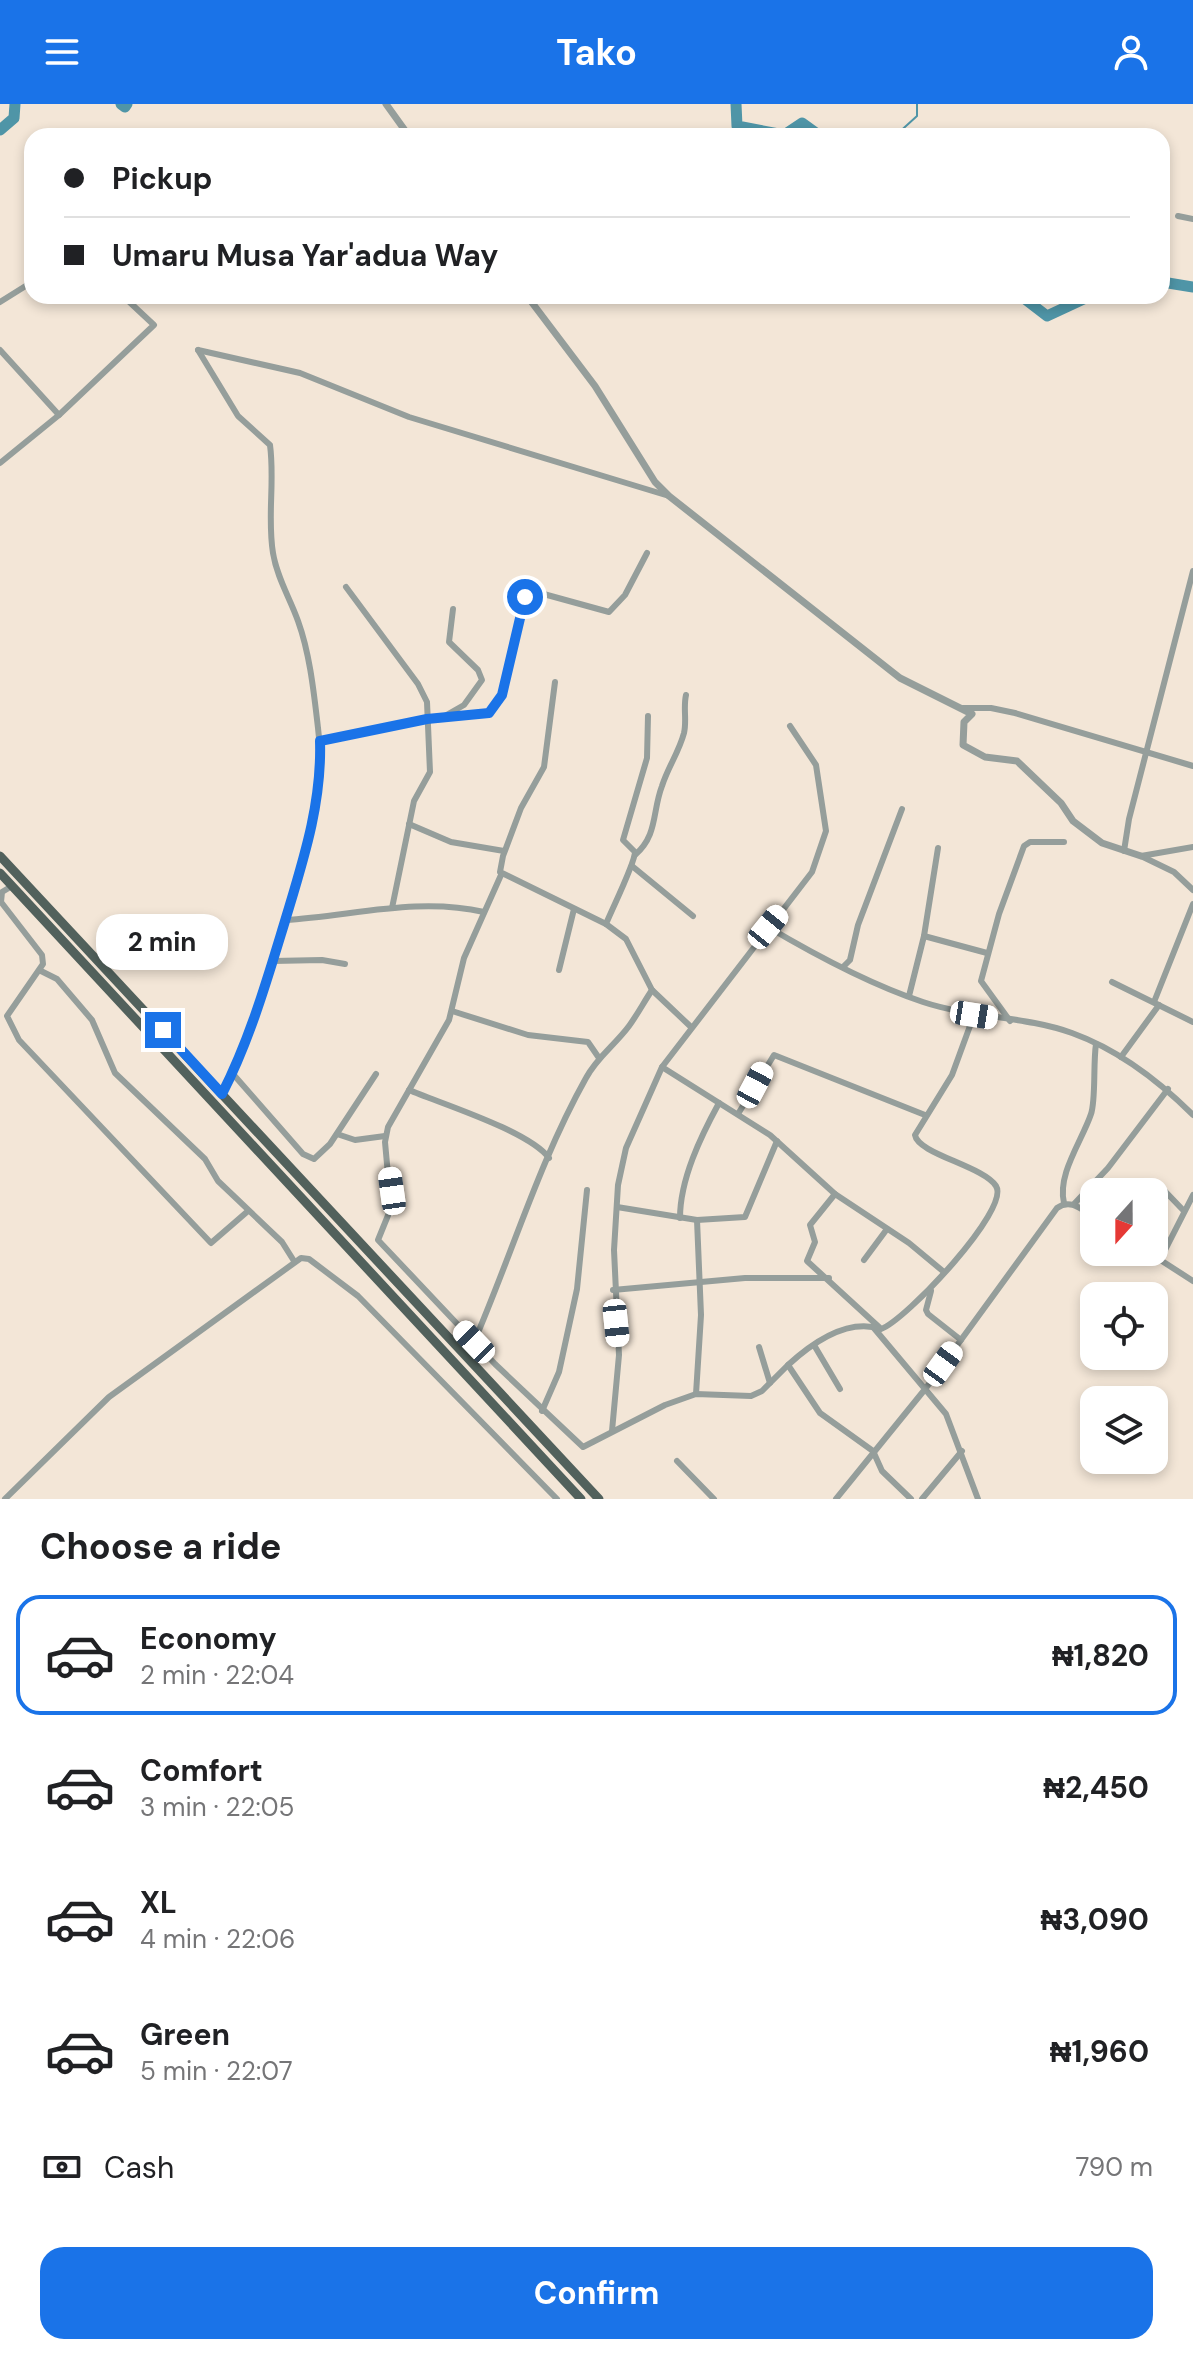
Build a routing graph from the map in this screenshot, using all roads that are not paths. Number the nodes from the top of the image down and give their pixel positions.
1 (386, 104) edge
2 (403, 128) edge
3 (1178, 216) dead end
4 (1193, 219) edge
5 (24, 287) edge
6 (0, 302) edge
7 (132, 304) edge
8 (533, 304) edge
9 (0, 350) edge
10 (59, 415) junction
11 (0, 451) edge
12 (3, 461) edge
13 (669, 496) junction
14 (647, 553) dead end
15 (1193, 571) edge
16 (346, 587) dead end
17 (453, 609) dead end
18 (555, 682) dead end
19 (686, 695) dead end
20 (963, 708) junction
21 (648, 716) dead end
22 (427, 719) junction
23 (440, 719) junction
24 (790, 726) dead end
25 (320, 741) junction
26 (1147, 754) junction
27 (1193, 766) edge
28 (902, 809) dead end
29 (409, 824) junction
30 (1064, 842) dead end
31 (1193, 847) edge
32 (938, 848) dead end
33 (504, 851) junction
34 (1124, 851) junction
35 (635, 855) junction
36 (0, 856) edge
37 (1141, 856) junction
38 (632, 866) junction
39 (0, 873) edge
40 (501, 875) junction
41 (12, 886) junction
42 (1193, 890) edge
43 (1193, 904) edge
44 (392, 908) junction
45 (574, 909) junction
46 (484, 912) junction
47 (693, 916) dead end
48 (285, 920) junction
49 (606, 924) junction
50 (768, 927) junction
51 (924, 936) junction
52 (987, 953) junction
53 (273, 961) junction
54 (345, 964) dead end
55 (843, 967) junction
56 (559, 970) dead end
57 (41, 971) junction
58 (1112, 982) dead end
59 (652, 990) junction
60 (909, 996) junction
61 (1157, 1003) junction
62 (452, 1011) junction
63 (974, 1015) junction
64 (1010, 1021) junction
65 (1193, 1022) edge
66 (690, 1026) junction
67 (1096, 1044) junction
68 (1121, 1057) junction
69 (599, 1058) junction
70 (662, 1067) junction
71 (233, 1074) junction
72 (376, 1074) dead end
73 (1168, 1089) junction
74 (409, 1090) junction
75 (222, 1094) junction
76 (719, 1103) junction
77 (738, 1114) junction
78 (925, 1115) junction
79 (1193, 1115) edge
80 (337, 1134) junction
81 (385, 1136) junction
82 (777, 1141) junction
83 (549, 1158) junction
84 (587, 1190) dead end
85 (835, 1194) junction
86 (1168, 1194) edge
87 (1193, 1195) edge
88 (1064, 1203) junction
89 (1074, 1204) junction
90 (617, 1207) junction
91 (1080, 1208) edge
92 (1183, 1210) junction
93 (248, 1211) junction
94 (680, 1218) junction
95 (697, 1220) junction
96 (887, 1229) junction
97 (1168, 1243) edge
98 (864, 1260) dead end
99 (294, 1261) junction
100 (1168, 1265) edge
101 (944, 1272) junction
102 (829, 1278) junction
103 (1193, 1281) edge
104 (701, 1283) junction
105 (932, 1288) junction
106 (613, 1290) junction
107 (872, 1326) junction
108 (881, 1329) junction
109 (961, 1340) junction
110 (474, 1342) junction
111 (814, 1345) junction
112 (759, 1347) dead end
113 (788, 1365) junction
114 (770, 1383) junction
115 (926, 1388) junction
116 (840, 1389) dead end
117 (696, 1394) junction
118 (542, 1411) junction
119 (612, 1431) junction
120 (873, 1451) junction
121 (962, 1451) junction
122 (677, 1461) dead end
123 (5, 1499) edge
124 (557, 1499) edge
125 (581, 1499) edge
126 (599, 1499) edge
127 (714, 1499) edge
128 (836, 1499) edge
129 (911, 1499) edge
130 (922, 1499) edge
131 (978, 1499) edge

1 - 2 street
3 - 4 street
5 - 6 street
7 - 10 street
8 - 13 street
9 - 10 street
10 - 12 street
11 - 12 street
13 - 20 street
13 - 25 street
14 - 23 street
15 - 26 street
16 - 22 street
17 - 23 street
18 - 33 street
19 - 35 street
20 - 26 street
20 - 34 street
21 - 35 street
22 - 23 street
22 - 25 street
22 - 29 street
24 - 50 street
25 - 48 street
26 - 27 street
26 - 34 street
28 - 55 street
29 - 33 street
29 - 44 street
30 - 52 street
31 - 37 street
32 - 51 street
33 - 40 street
34 - 37 street
35 - 38 street
36 - 75 main road
37 - 42 street
38 - 47 street
38 - 49 street
39 - 41 main road
40 - 45 street
40 - 46 street
41 - 57 street
41 - 125 main road
43 - 61 street
44 - 46 street
44 - 48 street
45 - 49 street
45 - 56 street
46 - 62 street
48 - 53 street
49 - 59 street
50 - 55 street
50 - 66 street
51 - 52 street
51 - 60 street
52 - 64 street
53 - 54 street
53 - 71 street
55 - 60 street
57 - 93 street
57 - 93 street
58 - 61 street
59 - 66 street
59 - 69 street
60 - 63 street
61 - 65 street
61 - 68 street
62 - 69 street
62 - 74 street
63 - 64 street
63 - 78 street
64 - 67 street
66 - 70 street
67 - 68 street
67 - 88 street
68 - 73 street
69 - 83 street
70 - 76 street
70 - 90 street
71 - 75 street
71 - 80 street
72 - 80 street
73 - 79 street
73 - 89 street
74 - 81 street
74 - 83 street
75 - 126 main road
76 - 77 street
76 - 94 street
77 - 78 street
77 - 82 street
78 - 101 street
80 - 81 street
81 - 110 street
82 - 85 street
82 - 95 street
83 - 110 street
84 - 118 street
85 - 96 street
85 - 102 street
86 - 92 street
87 - 92 street
88 - 89 street
88 - 109 street
89 - 91 street
90 - 94 street
90 - 106 street
92 - 97 street
93 - 99 street
94 - 95 street
95 - 104 street
96 - 98 street
96 - 101 street
99 - 123 street
99 - 124 street
100 - 103 street
101 - 105 street
102 - 104 street
102 - 108 street
104 - 106 street
104 - 117 street
105 - 108 street
105 - 109 street
106 - 119 street
107 - 108 street
107 - 111 street
107 - 115 street
109 - 115 street
110 - 118 street
111 - 113 street
111 - 116 street
112 - 114 street
113 - 114 street
113 - 120 street
114 - 117 street
115 - 120 street
115 - 121 street
117 - 119 street
118 - 119 street
120 - 128 street
120 - 129 street
121 - 130 street
121 - 131 street
122 - 127 street

